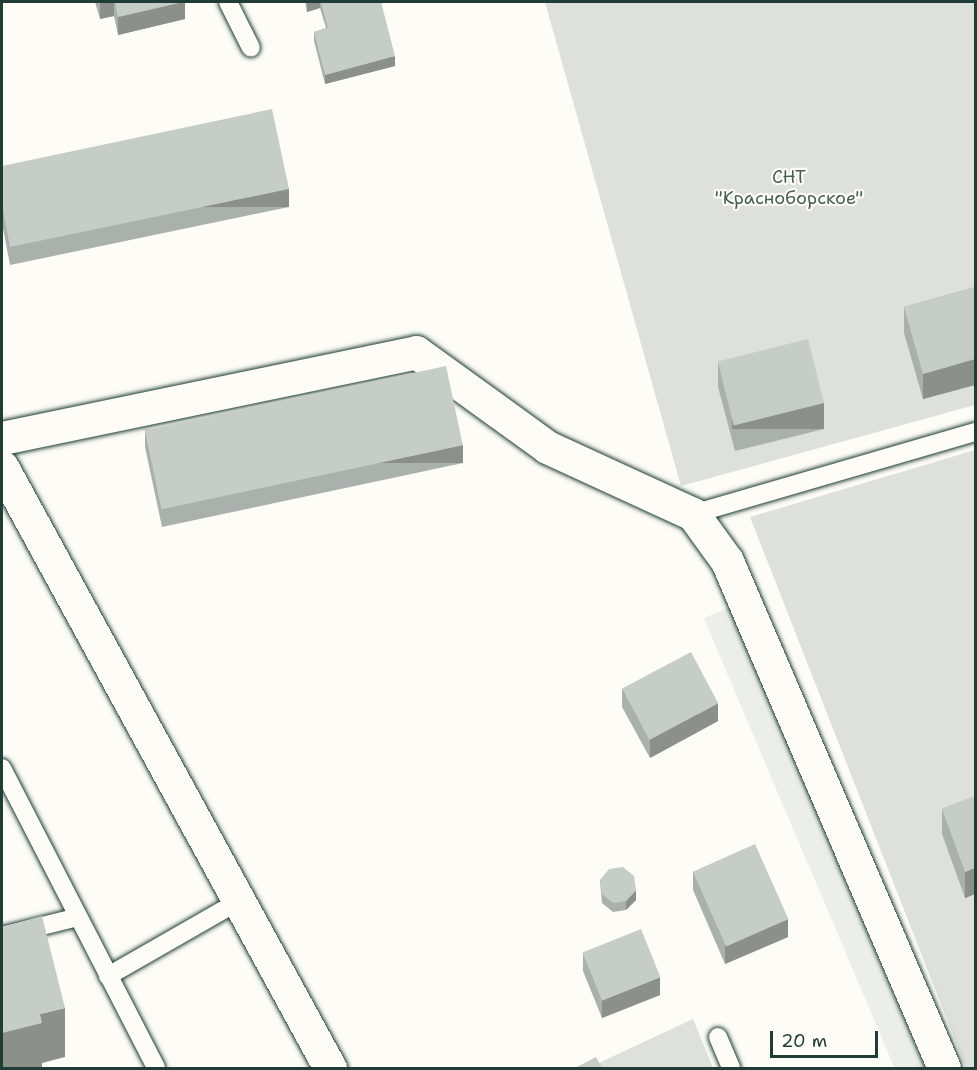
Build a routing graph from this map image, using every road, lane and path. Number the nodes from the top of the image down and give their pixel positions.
1 (228, 2) edge
2 (251, 48) dead end
3 (975, 432) edge
4 (2, 438) edge
5 (2, 467) edge
6 (693, 514) junction
7 (2, 768) edge
8 (239, 901) junction
9 (78, 917) junction
10 (2, 936) edge
11 (108, 976) junction
12 (718, 1037) dead end
13 (156, 1068) edge
14 (330, 1068) edge
15 (731, 1068) edge
16 (944, 1068) edge

1 - 2 lane
3 - 6 lane
4 - 6 street
5 - 8 street
6 - 16 street
7 - 9 lane
8 - 11 lane
8 - 14 street
9 - 10 lane
9 - 11 lane
11 - 13 lane
12 - 15 lane

